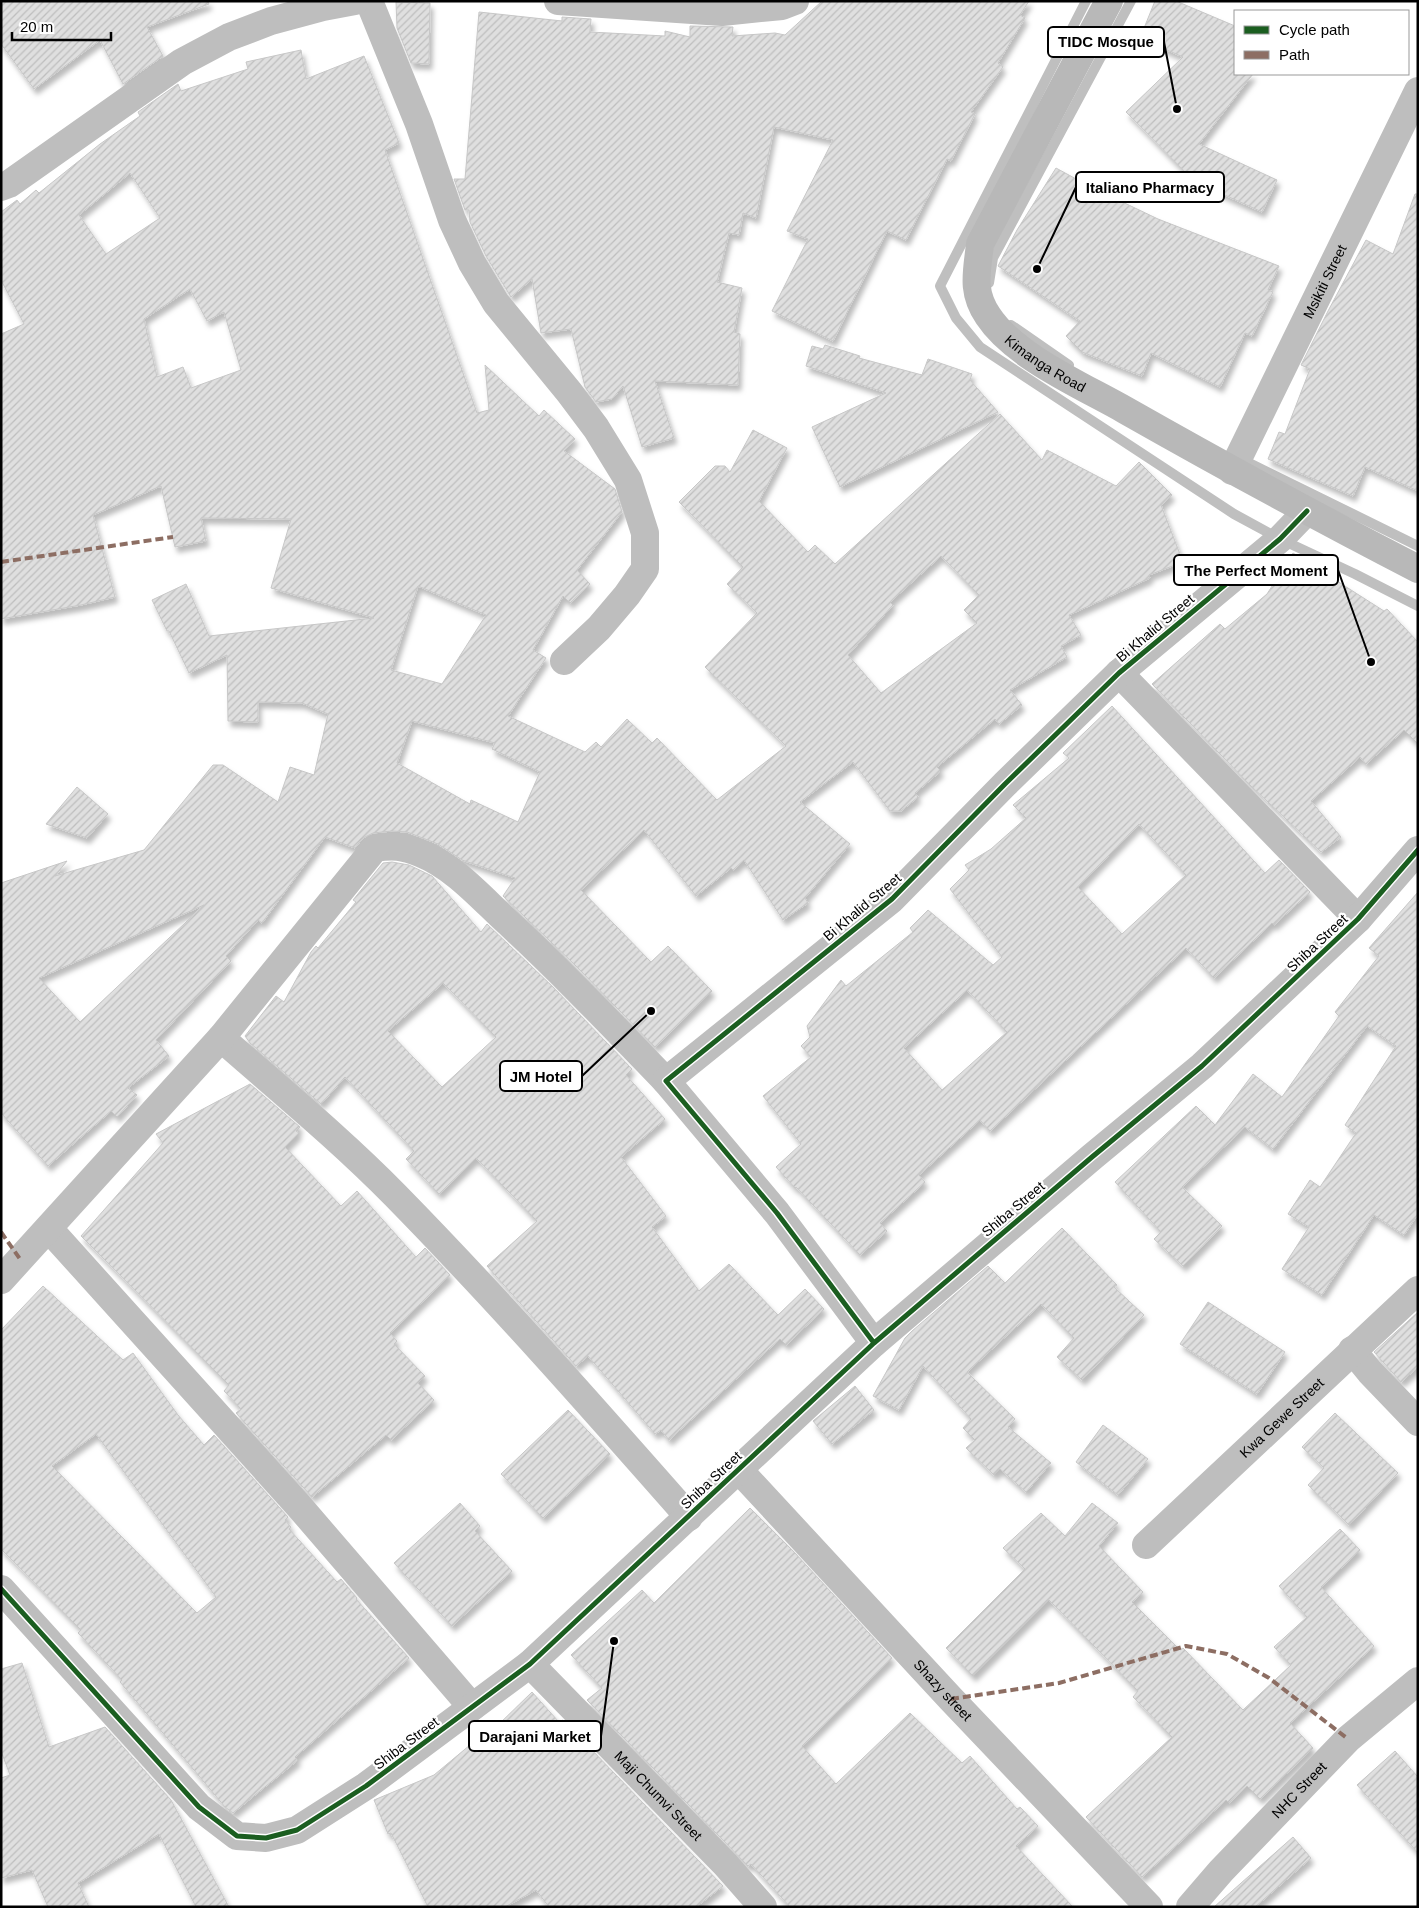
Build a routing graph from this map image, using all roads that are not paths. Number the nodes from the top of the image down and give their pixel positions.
1 (355, 1) edge
2 (369, 1) edge
3 (558, 1) edge
4 (795, 1) edge
5 (1109, 1) edge
6 (1418, 92) edge
7 (1, 187) edge
8 (1232, 471) junction
9 (1307, 512) junction
10 (1418, 569) edge
11 (564, 662) dead end
12 (1119, 673) junction
13 (1418, 850) edge
14 (1358, 919) junction
15 (221, 1038) junction
16 (666, 1081) junction
17 (49, 1229) junction
18 (1, 1280) edge
19 (1418, 1290) edge
20 (874, 1343) junction
21 (1352, 1350) junction
22 (1418, 1422) edge
23 (739, 1470) junction
24 (689, 1517) junction
25 (1146, 1545) dead end
26 (1, 1589) edge
27 (530, 1664) junction
28 (1418, 1681) edge
29 (472, 1707) junction
30 (762, 1907) edge
31 (1149, 1907) edge
32 (1190, 1907) edge

1 - 7 street
2 - 11 street
3 - 4 street
5 - 8 street, Kimanga Road
6 - 8 street, Msikiti Street
8 - 9 street, Kimanga Road
9 - 10 street, Kimanga Road
9 - 12 street, Bi Khalid Street
12 - 14 street
12 - 16 street, Bi Khalid Street
13 - 14 street, Shiba Street
14 - 20 street, Shiba Street
15 - 16 street
15 - 17 street
15 - 24 street
16 - 20 street
17 - 18 street
17 - 29 street
19 - 21 street, Kwa Gewe Street
20 - 23 street, Shiba Street
21 - 22 street
21 - 25 street, Kwa Gewe Street
23 - 24 street, Shiba Street
23 - 31 street, Shazy street
24 - 27 street, Shiba Street
26 - 29 street, Shiba Street
27 - 29 street, Shiba Street
27 - 30 street, Maji Chumvi Street
28 - 32 street, NHC Street

